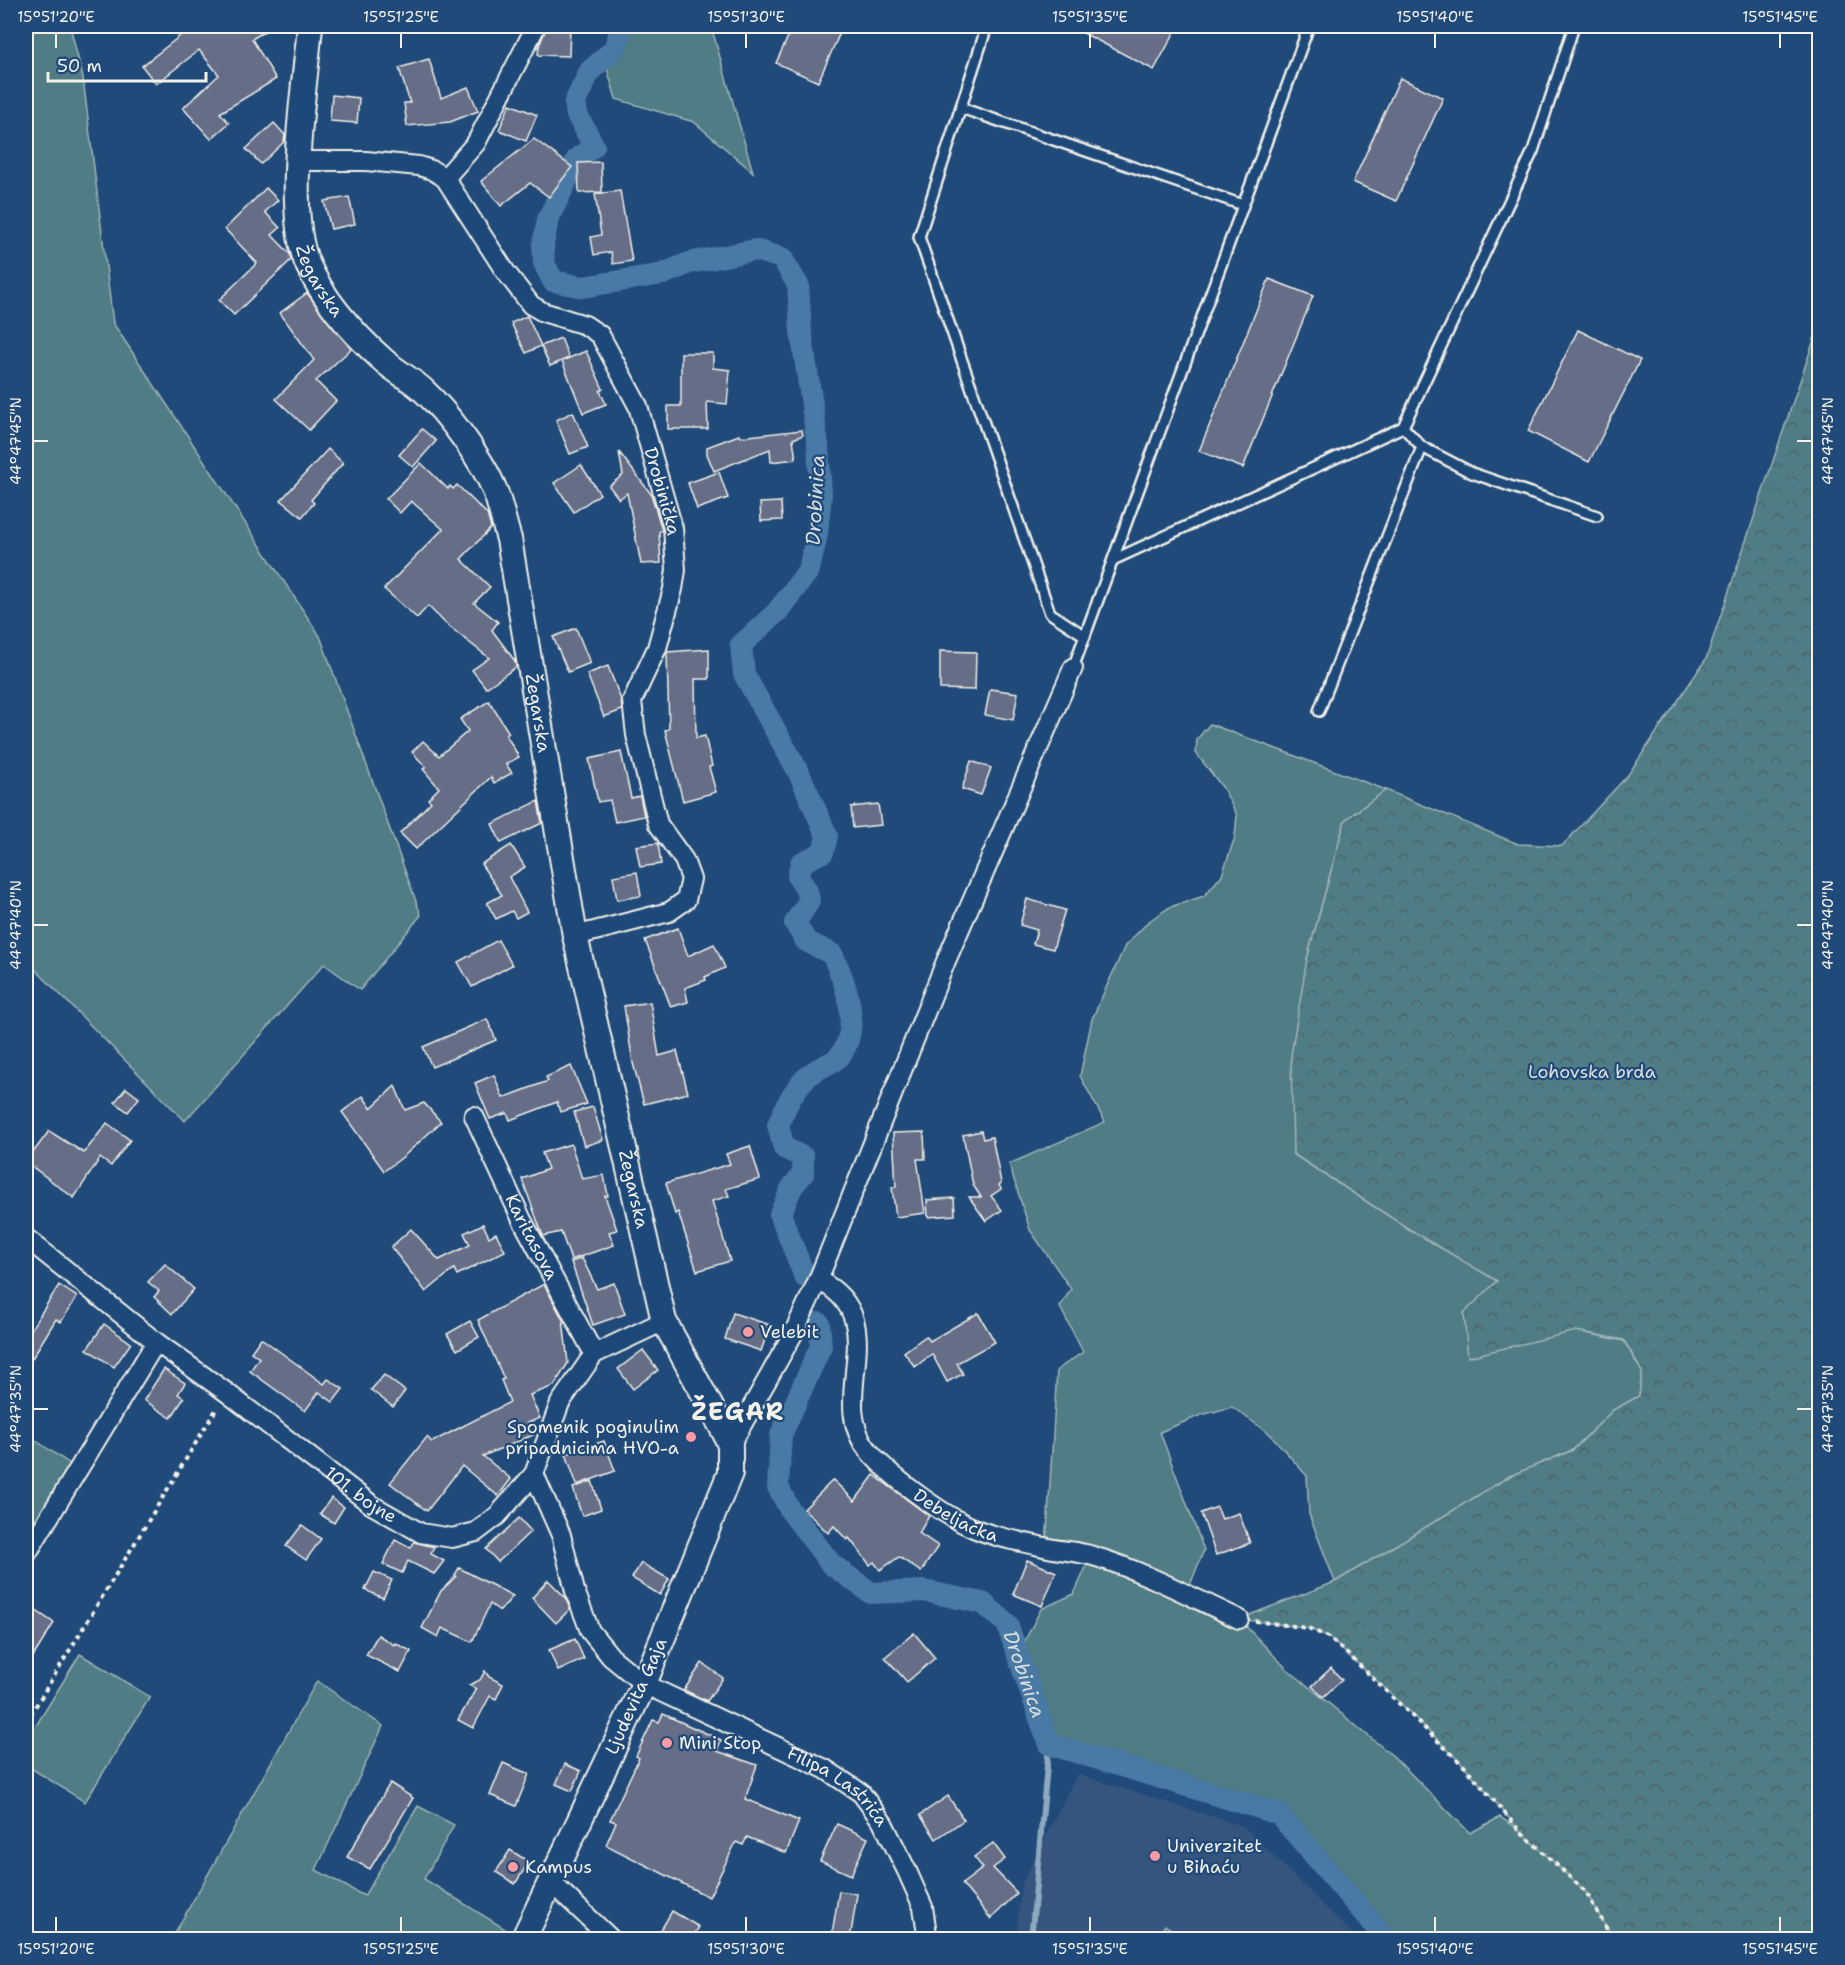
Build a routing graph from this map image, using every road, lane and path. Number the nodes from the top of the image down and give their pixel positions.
1 (310, 26) edge
2 (536, 26) edge
3 (987, 26) edge
4 (1309, 26) edge
5 (1574, 26) edge
6 (961, 108) junction
7 (298, 161) junction
8 (445, 178) junction
9 (1243, 205) junction
10 (1403, 427) junction
11 (1422, 447) junction
12 (1597, 516) dead end
13 (1113, 560) junction
14 (1085, 636) junction
15 (1074, 668) joint
16 (1319, 711) dead end
17 (576, 936) junction
18 (474, 1116) dead end
19 (26, 1238) edge
20 (818, 1280) junction
21 (664, 1321) junction
22 (156, 1342) junction
23 (594, 1354) junction
24 (226, 1392) junction
25 (730, 1446) junction
26 (534, 1474) junction
27 (26, 1554) edge
28 (1239, 1619) joint
29 (644, 1684) junction
30 (26, 1722) edge
31 (551, 1882) junction
32 (523, 1940) edge
33 (612, 1940) edge
34 (928, 1940) edge
35 (1613, 1940) edge

1 - 7 street, Žegarska
2 - 8 street
3 - 6 lane
4 - 9 lane
5 - 10 lane
6 - 9 lane
6 - 14 lane
7 - 8 street
7 - 17 street, Žegarska
8 - 17 street, Drobinička
9 - 13 lane
10 - 11 lane
10 - 13 lane
11 - 12 lane
11 - 16 lane
13 - 14 lane
14 - 15 lane
15 - 20 street
17 - 21 street, Žegarska
18 - 23 street, Karitasova
19 - 22 street, 101. bojne
20 - 25 street
20 - 28 street, Debeljačka
21 - 23 street
21 - 25 street, Žegarska
22 - 24 street, 101. bojne
22 - 27 street
23 - 26 street, 101. bojne
24 - 26 street, 101. bojne
24 - 30 path
25 - 29 street, Ljudevita Gaja
26 - 29 street, Filipa Lastrića
28 - 35 path
29 - 31 street, Ljudevita Gaja
29 - 34 street, Filipa Lastrića
31 - 32 street, Ljudevita Gaja
31 - 33 street

